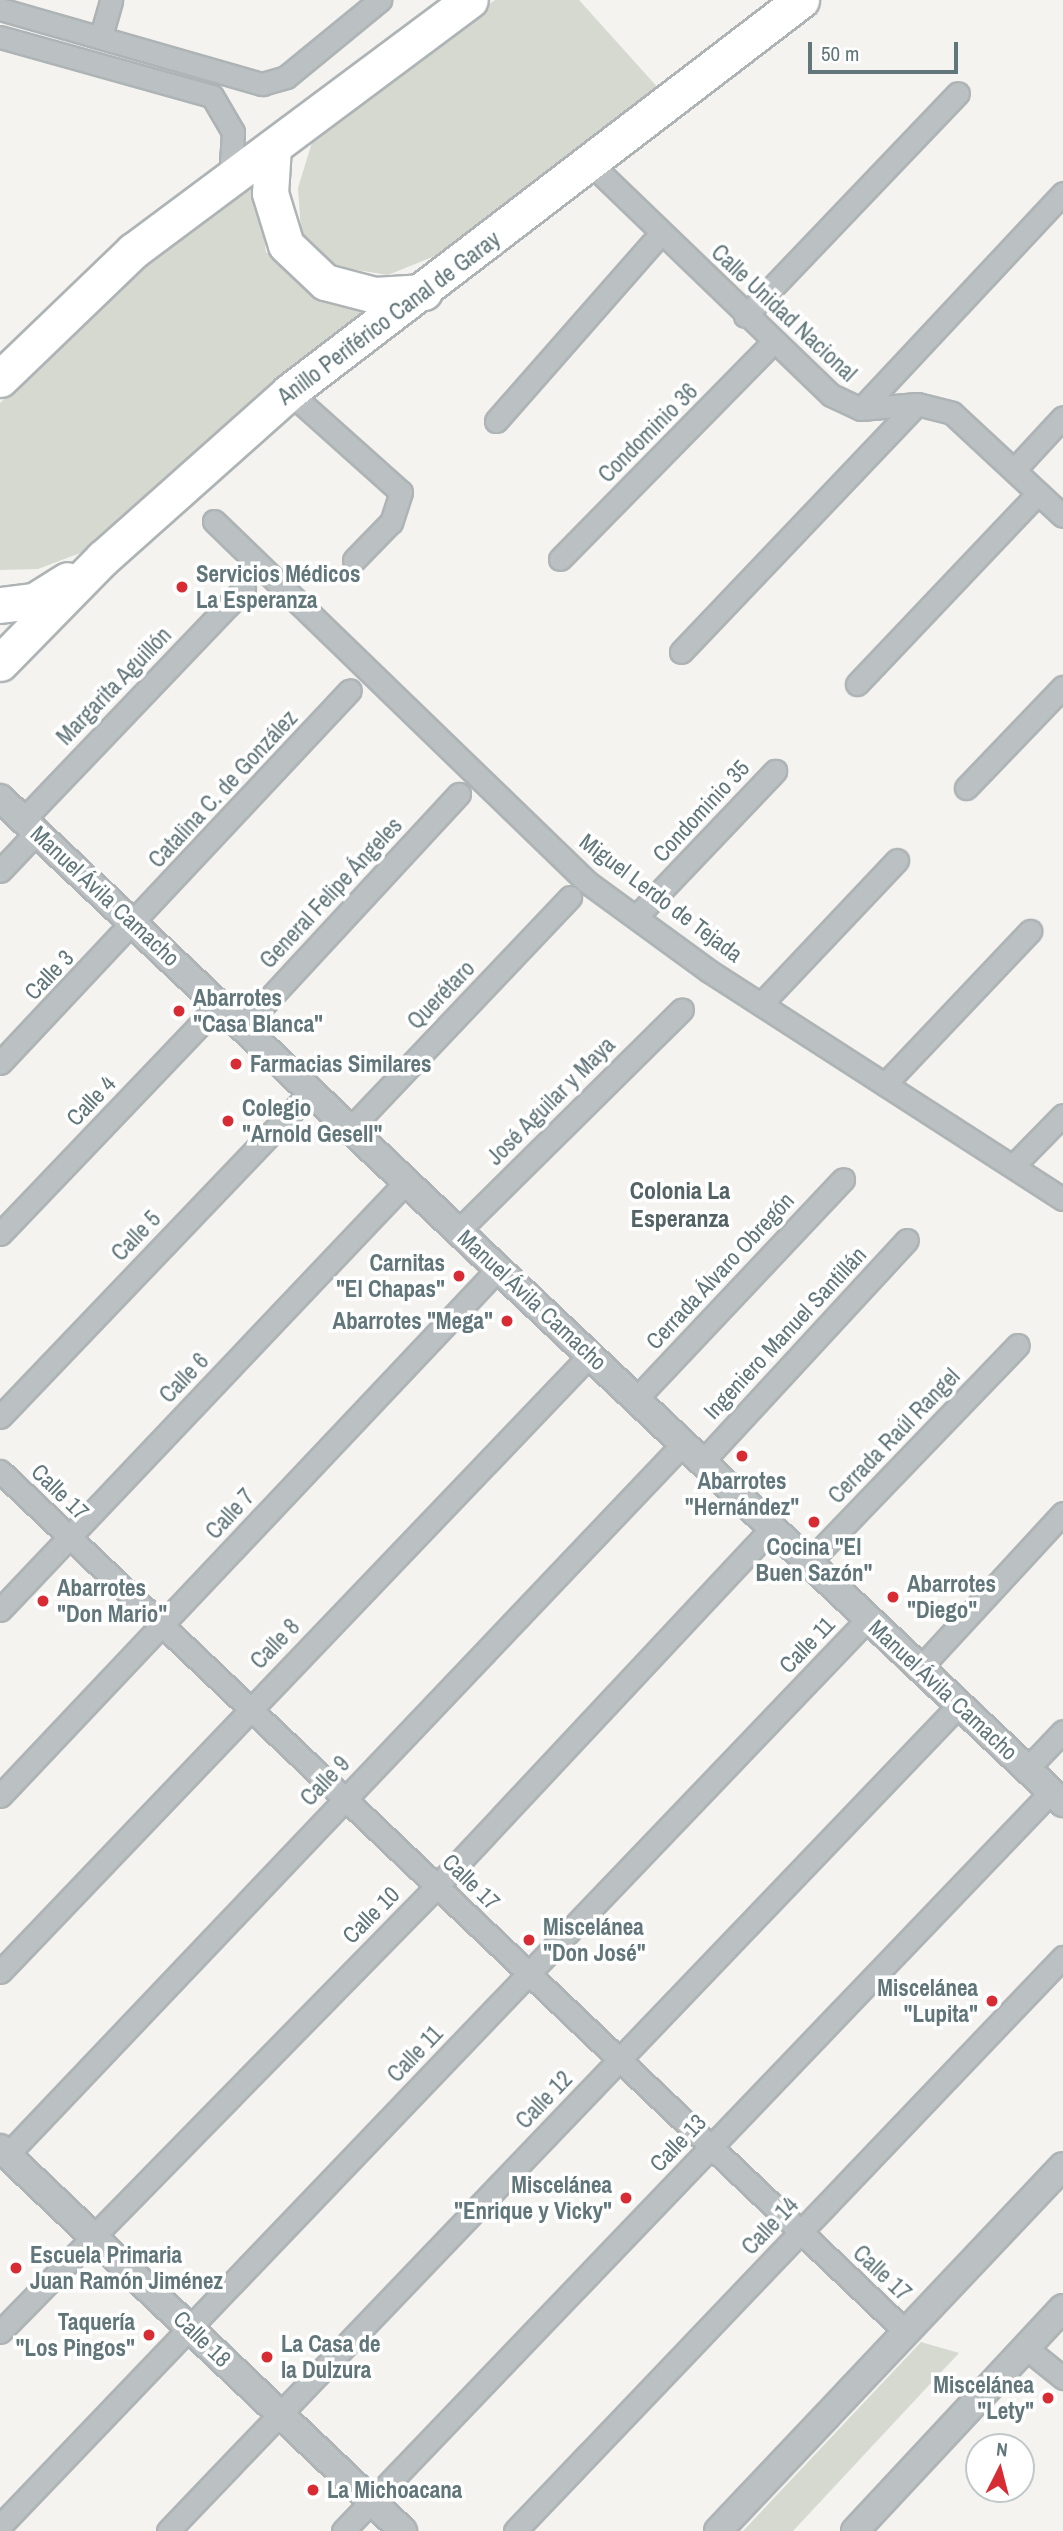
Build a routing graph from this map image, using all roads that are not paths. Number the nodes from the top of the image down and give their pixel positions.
1 (111, 0) edge
2 (380, 0) edge
3 (470, 0) edge
4 (801, 0) edge
5 (0, 9) edge
6 (101, 36) junction
7 (0, 37) edge
8 (958, 93) dead end
9 (273, 147) junction
10 (592, 165) junction
11 (230, 179) junction
12 (1063, 193) edge
13 (661, 233) junction
14 (424, 292) junction
15 (745, 316) junction
16 (772, 343) junction
17 (0, 379) edge
18 (289, 392) junction
19 (917, 404) junction
20 (860, 409) junction
21 (1063, 416) edge
22 (496, 421) dead end
23 (1014, 470) junction
24 (1038, 493) junction
25 (1063, 516) edge
26 (214, 521) dead end
27 (103, 558) junction
28 (354, 559) dead end
29 (560, 559) dead end
30 (244, 589) dead end
31 (0, 606) edge
32 (681, 652) dead end
33 (0, 663) edge
34 (857, 684) dead end
35 (1063, 687) edge
36 (350, 690) dead end
37 (775, 771) dead end
38 (966, 788) dead end
39 (459, 794) dead end
40 (0, 797) edge
41 (30, 826) junction
42 (897, 860) dead end
43 (0, 871) edge
44 (570, 897) dead end
45 (636, 917) junction
46 (135, 924) junction
47 (1030, 931) dead end
48 (219, 1004) junction
49 (761, 1004) junction
50 (682, 1009) dead end
51 (243, 1027) junction
52 (0, 1063) edge
53 (886, 1084) junction
54 (311, 1092) junction
55 (1063, 1115) edge
56 (350, 1129) junction
57 (1013, 1166) junction
58 (842, 1180) dead end
59 (406, 1182) junction
60 (1063, 1199) edge
61 (458, 1231) junction
62 (0, 1234) edge
63 (907, 1240) dead end
64 (498, 1269) junction
65 (1018, 1345) dead end
66 (590, 1355) junction
67 (636, 1399) junction
68 (0, 1417) edge
69 (683, 1444) junction
70 (702, 1462) junction
71 (0, 1471) edge
72 (1063, 1513) edge
73 (772, 1528) junction
74 (69, 1537) junction
75 (809, 1562) junction
76 (0, 1610) edge
77 (868, 1619) junction
78 (162, 1625) junction
79 (920, 1668) junction
80 (959, 1705) junction
81 (250, 1708) junction
82 (1063, 1731) edge
83 (1027, 1769) junction
84 (0, 1796) edge
85 (345, 1798) junction
86 (1057, 1798) edge
87 (437, 1886) junction
88 (1063, 1957) edge
89 (0, 1972) edge
90 (529, 1973) junction
91 (619, 2059) junction
92 (711, 2147) junction
93 (4, 2152) edge
94 (1063, 2166) edge
95 (801, 2232) junction
96 (94, 2234) junction
97 (1063, 2308) edge
98 (189, 2328) junction
99 (0, 2332) edge
100 (906, 2332) junction
101 (1026, 2348) junction
102 (1063, 2378) edge
103 (280, 2414) junction
104 (372, 2501) junction
105 (0, 2526) edge
106 (168, 2531) edge
107 (343, 2531) edge
108 (403, 2531) edge
109 (515, 2531) edge
110 (718, 2531) edge
111 (855, 2531) edge

1 - 6 street
2 - 6 street
3 - 9 highway
4 - 10 highway, Anillo Periférico Canal de Garay
5 - 6 street
7 - 11 street
8 - 15 street
9 - 11 highway
9 - 14 highway
10 - 13 street, Calle Unidad Nacional
10 - 14 highway, Anillo Periférico Canal de Garay
11 - 17 highway
12 - 20 street
13 - 15 street, Calle Unidad Nacional
13 - 22 street
14 - 18 highway, Anillo Periférico Canal de Garay
15 - 16 street, Calle Unidad Nacional
16 - 20 street, Calle Unidad Nacional
16 - 29 street, Condominio 36
18 - 27 highway, Anillo Periférico Canal de Garay
18 - 28 street
19 - 20 street, Calle Unidad Nacional
19 - 23 street, Calle Unidad Nacional
19 - 32 street
21 - 23 street
23 - 24 street, Calle Unidad Nacional
24 - 25 street, Calle Unidad Nacional
24 - 34 street
26 - 45 street, Miguel Lerdo de Tejada
27 - 31 highway
27 - 33 highway, Anillo Periférico Canal de Garay
30 - 41 street, Margarita Aguillón
35 - 38 street
36 - 46 street, Catalina C. de González
37 - 45 street, Condominio 35
39 - 51 street, General Felipe Ángeles
40 - 41 street, Manuel Ávila Camacho
41 - 43 street, Margarita Aguillón
41 - 46 street, Manuel Ávila Camacho
42 - 49 street
44 - 56 street, Querétaro
45 - 49 street, Miguel Lerdo de Tejada
46 - 48 street, Manuel Ávila Camacho
46 - 52 street, Calle 3
47 - 53 street
48 - 51 street, Manuel Ávila Camacho
48 - 62 street, Calle 4
49 - 53 street, Miguel Lerdo de Tejada
50 - 61 street, José Aguilar y Maya
51 - 54 street, Manuel Ávila Camacho
53 - 57 street, Miguel Lerdo de Tejada
54 - 56 street, Manuel Ávila Camacho
54 - 68 street, Calle 5
55 - 57 street
56 - 59 street, Manuel Ávila Camacho
57 - 60 street, Miguel Lerdo de Tejada
58 - 67 street, Cerrada Álvaro Obregón
59 - 61 street, Manuel Ávila Camacho
59 - 74 street, Calle 6
61 - 64 street, Manuel Ávila Camacho
63 - 70 street, Ingeniero Manuel Santillán
64 - 66 street, Manuel Ávila Camacho
64 - 78 street, Calle 7
65 - 75 street, Cerrada Raúl Rangel
66 - 67 street, Manuel Ávila Camacho
66 - 81 street, Calle 8
67 - 69 street, Manuel Ávila Camacho
69 - 70 street, Manuel Ávila Camacho
69 - 85 street, Calle 9
70 - 73 street, Manuel Ávila Camacho
71 - 74 street, Calle 17
72 - 79 street
73 - 75 street, Manuel Ávila Camacho
73 - 87 street, Calle 10
74 - 76 street, Calle 6
74 - 78 street, Calle 17
75 - 77 street, Manuel Ávila Camacho
77 - 79 street, Manuel Ávila Camacho
77 - 90 street, Calle 11
78 - 81 street, Calle 17
78 - 84 street, Calle 7
79 - 80 street, Manuel Ávila Camacho
80 - 83 street, Manuel Ávila Camacho
80 - 91 street, Calle 12
81 - 85 street, Calle 17
81 - 89 street, Calle 8
82 - 83 street
83 - 86 street, Manuel Ávila Camacho
85 - 87 street, Calle 17
85 - 93 street, Calle 9
86 - 92 street, Calle 13
87 - 90 street, Calle 17
87 - 96 street, Calle 10
88 - 95 street, Calle 14
90 - 91 street, Calle 17
90 - 98 street, Calle 11
91 - 92 street, Calle 17
91 - 103 street, Calle 12
92 - 95 street, Calle 17
92 - 104 street, Calle 13
93 - 96 street, Calle 18
94 - 100 street
95 - 100 street, Calle 17
95 - 109 street, Calle 14
96 - 98 street, Calle 18
96 - 99 street, Calle 10
97 - 101 street
98 - 103 street, Calle 18
98 - 105 street, Calle 11
100 - 110 street
101 - 102 street
101 - 111 street
103 - 104 street, Calle 18
103 - 106 street, Calle 12
104 - 107 street, Calle 13
104 - 108 street, Calle 18

